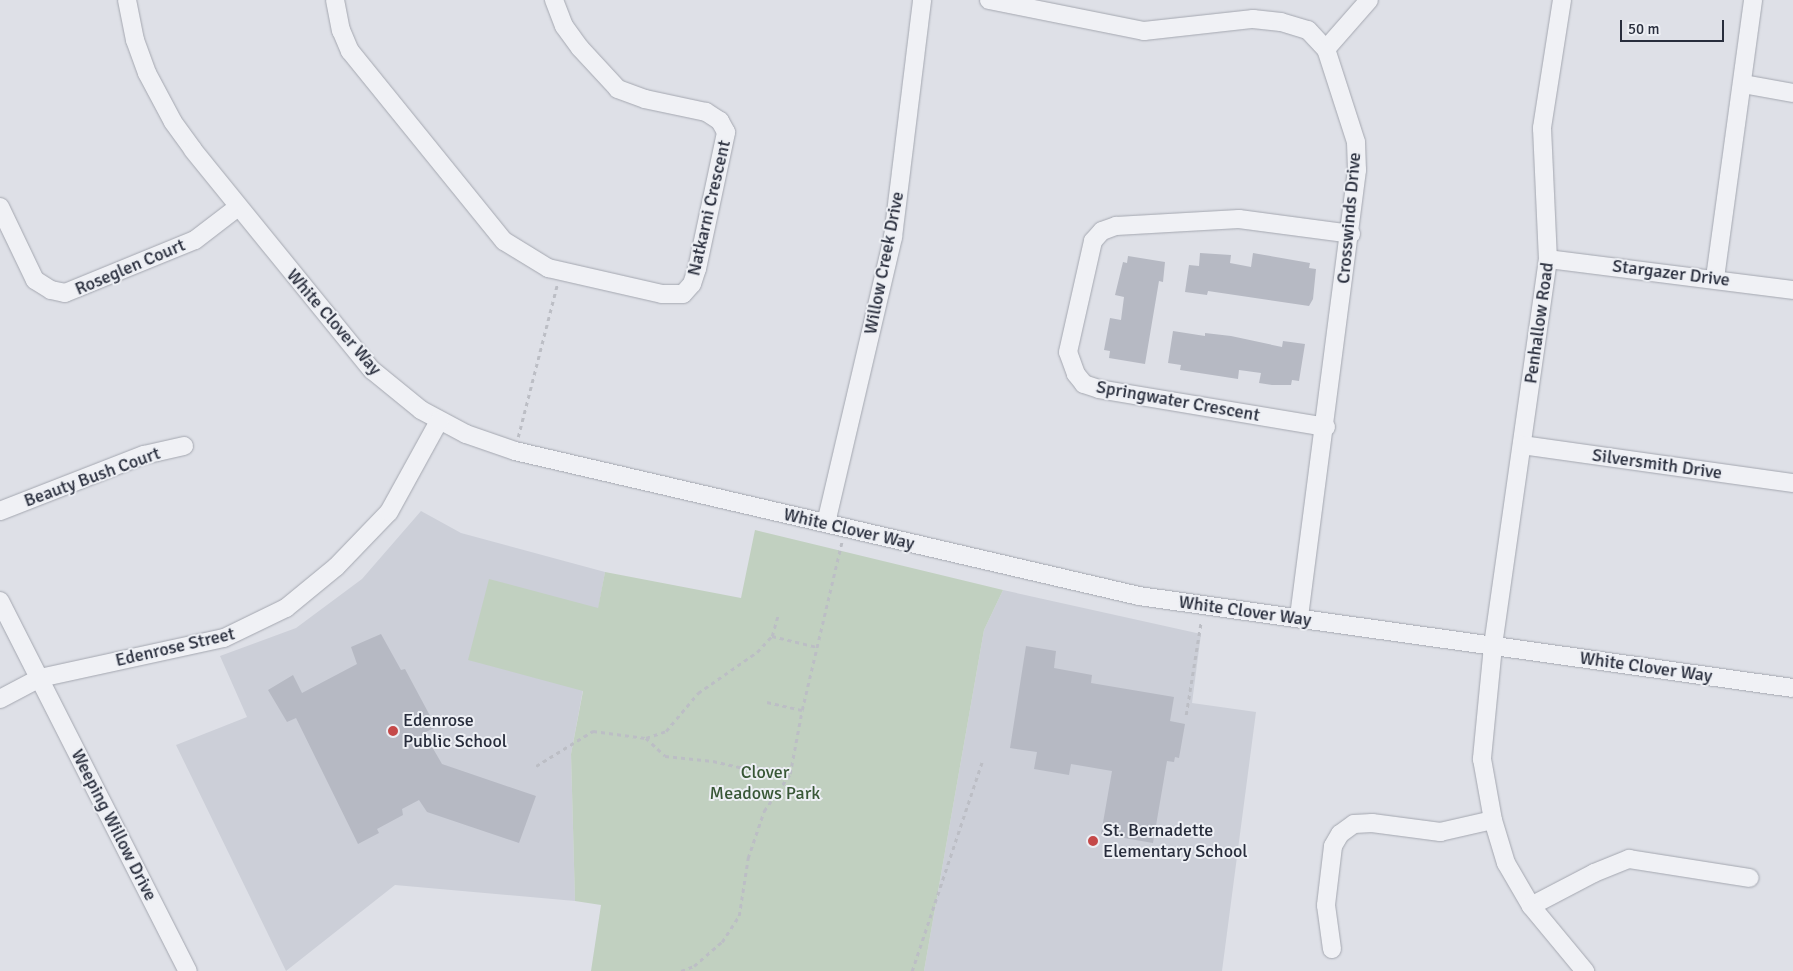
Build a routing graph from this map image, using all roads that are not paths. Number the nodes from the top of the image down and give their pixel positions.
1 (127, 0) edge
2 (335, 0) edge
3 (554, 0) edge
4 (922, 0) edge
5 (989, 0) edge
6 (1369, 0) edge
7 (1562, 0) edge
8 (1752, 0) edge
9 (1326, 49) junction
10 (1743, 84) junction
11 (1793, 93) edge
12 (0, 207) edge
13 (238, 207) junction
14 (1351, 234) junction
15 (1548, 259) junction
16 (1715, 278) junction
17 (1793, 290) edge
18 (439, 421) junction
19 (1326, 427) junction
20 (1522, 445) junction
21 (184, 446) dead end
22 (1793, 483) edge
23 (0, 511) edge
24 (826, 523) junction
25 (0, 601) edge
26 (1299, 618) junction
27 (1493, 646) junction
28 (40, 678) junction
29 (1793, 688) edge
30 (0, 699) edge
31 (1493, 820) junction
32 (1750, 878) dead end
33 (1531, 906) junction
34 (1332, 949) dead end
35 (188, 971) edge
36 (1585, 971) edge

1 - 13 street, White Clover Way
2 - 3 street, Natkarni Crescent
4 - 24 street, Willow Creek Drive
5 - 9 street, Crosswinds Drive
6 - 9 street
7 - 15 street, Penhallow Road
8 - 10 street
9 - 14 street, Crosswinds Drive
10 - 11 street
10 - 16 street
12 - 13 street, Roseglen Court
13 - 18 street, White Clover Way
14 - 19 street, Crosswinds Drive
14 - 19 street, Springwater Crescent
15 - 16 street, Stargazer Drive
15 - 20 street, Penhallow Road
16 - 17 street, Stargazer Drive
18 - 24 street, White Clover Way
18 - 28 street, Edenrose Street
19 - 26 street, Crosswinds Drive
20 - 22 street, Silversmith Drive
20 - 27 street, Penhallow Road
21 - 23 street, Beauty Bush Court
24 - 26 street, White Clover Way
25 - 28 street
26 - 27 street, White Clover Way
27 - 29 street, White Clover Way
27 - 31 street, Penhallow Road
28 - 30 street, Edenrose Street
28 - 35 street, Weeping Willow Drive
31 - 33 street, Penhallow Road
31 - 34 street
32 - 33 street
33 - 36 street, Penhallow Road

